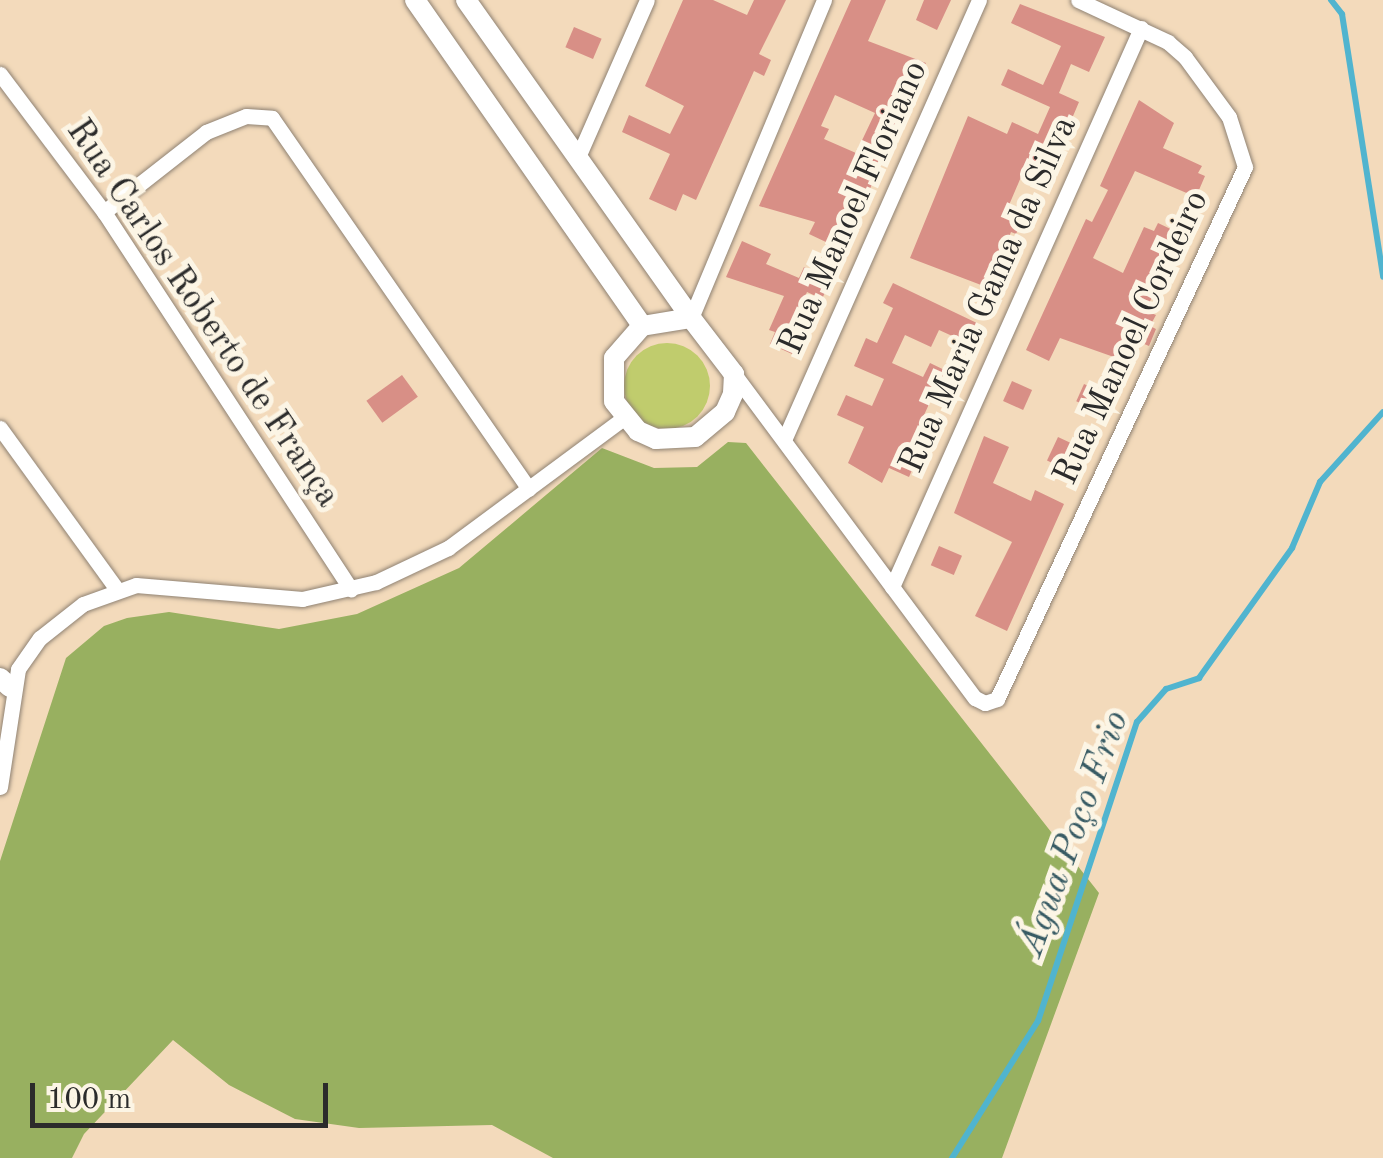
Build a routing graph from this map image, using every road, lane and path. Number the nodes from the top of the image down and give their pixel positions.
1 (414, 0) edge
2 (648, 0) edge
3 (824, 0) edge
4 (979, 0) edge
5 (1078, 0) edge
6 (468, 1) edge
7 (1141, 28) junction
8 (0, 74) edge
9 (578, 157) junction
10 (104, 212) junction
11 (692, 318) junction
12 (642, 326) junction
13 (734, 374) junction
14 (624, 418) junction
15 (0, 428) edge
16 (784, 440) junction
17 (529, 489) junction
18 (892, 587) junction
19 (116, 588) junction
20 (351, 589) junction
21 (5, 683) edge
22 (0, 787) edge

1 - 12 street
2 - 9 street
3 - 11 street
4 - 16 street, Rua Manoel Floriano
5 - 7 street, Rua Manoel Cordeiro
6 - 9 street
7 - 18 street, Rua Maria Gama da Silva
7 - 18 street, Rua Manoel Cordeiro
8 - 10 street, Rua Carlos Roberto de França
9 - 11 street
10 - 17 street
10 - 20 street, Rua Carlos Roberto de França
11 - 12 street
11 - 13 street
12 - 14 street
13 - 14 street
13 - 16 street
14 - 17 street
15 - 19 street
16 - 18 street
17 - 20 street
19 - 20 street
19 - 21 street
21 - 22 street

